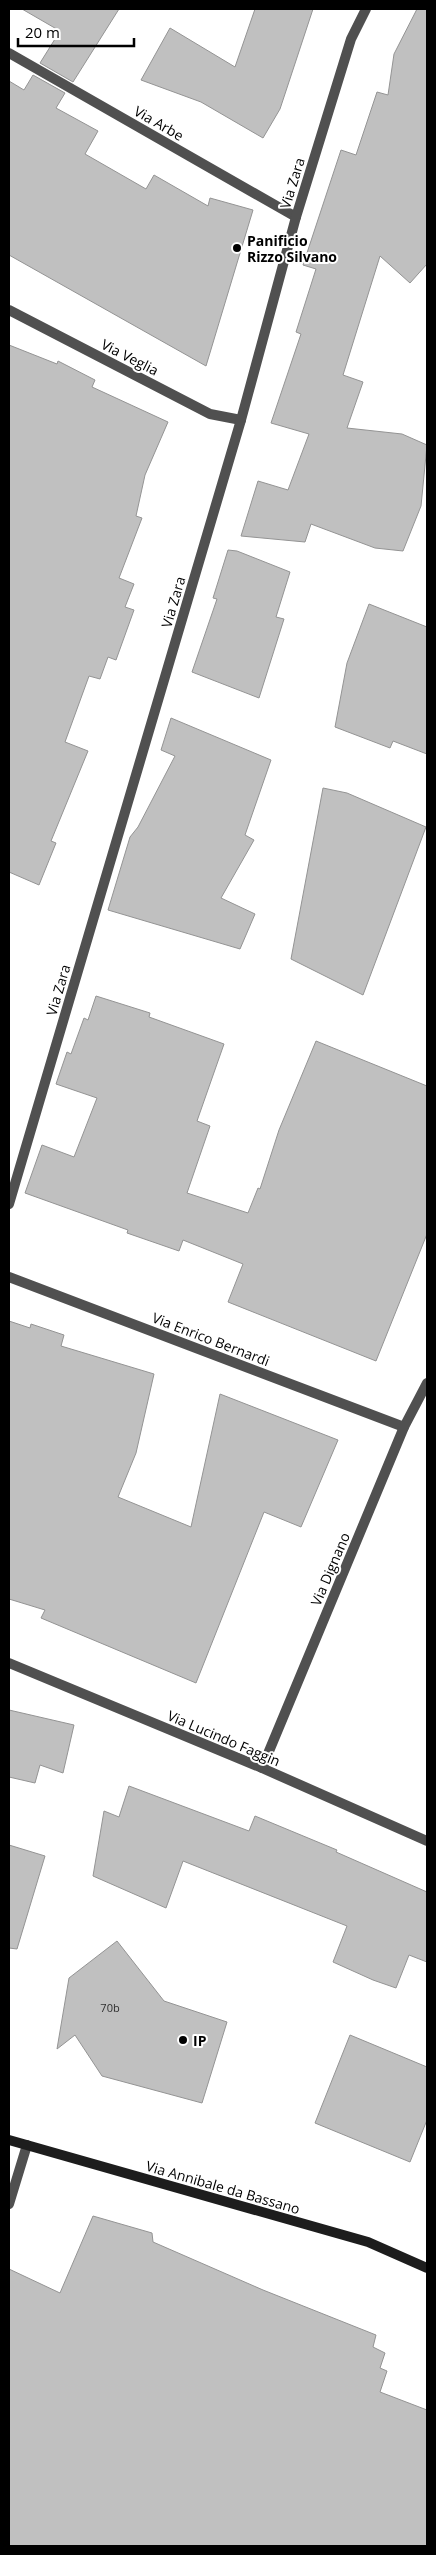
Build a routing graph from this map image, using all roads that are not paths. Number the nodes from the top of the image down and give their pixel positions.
1 (366, 9) edge
2 (9, 53) edge
3 (296, 216) junction
4 (9, 310) edge
5 (241, 420) junction
6 (9, 1204) edge
7 (9, 1277) edge
8 (427, 1383) edge
9 (404, 1427) junction
10 (9, 1663) edge
11 (262, 1768) junction
12 (427, 1841) edge
13 (9, 2140) edge
14 (27, 2146) junction
15 (9, 2204) edge
16 (427, 2268) edge

1 - 3 street, Via Zara
2 - 3 street, Via Arbe
3 - 5 street, Via Zara
4 - 5 street, Via Veglia
5 - 6 street, Via Zara
7 - 9 street, Via Enrico Bernardi
8 - 9 street, Via Dignano
9 - 11 street, Via Dignano
10 - 11 street, Via Lucindo Faggin
11 - 12 street, Via Lucindo Faggin
13 - 14 street, Via Annibale da Bassano
14 - 15 street
14 - 16 street, Via Annibale da Bassano

